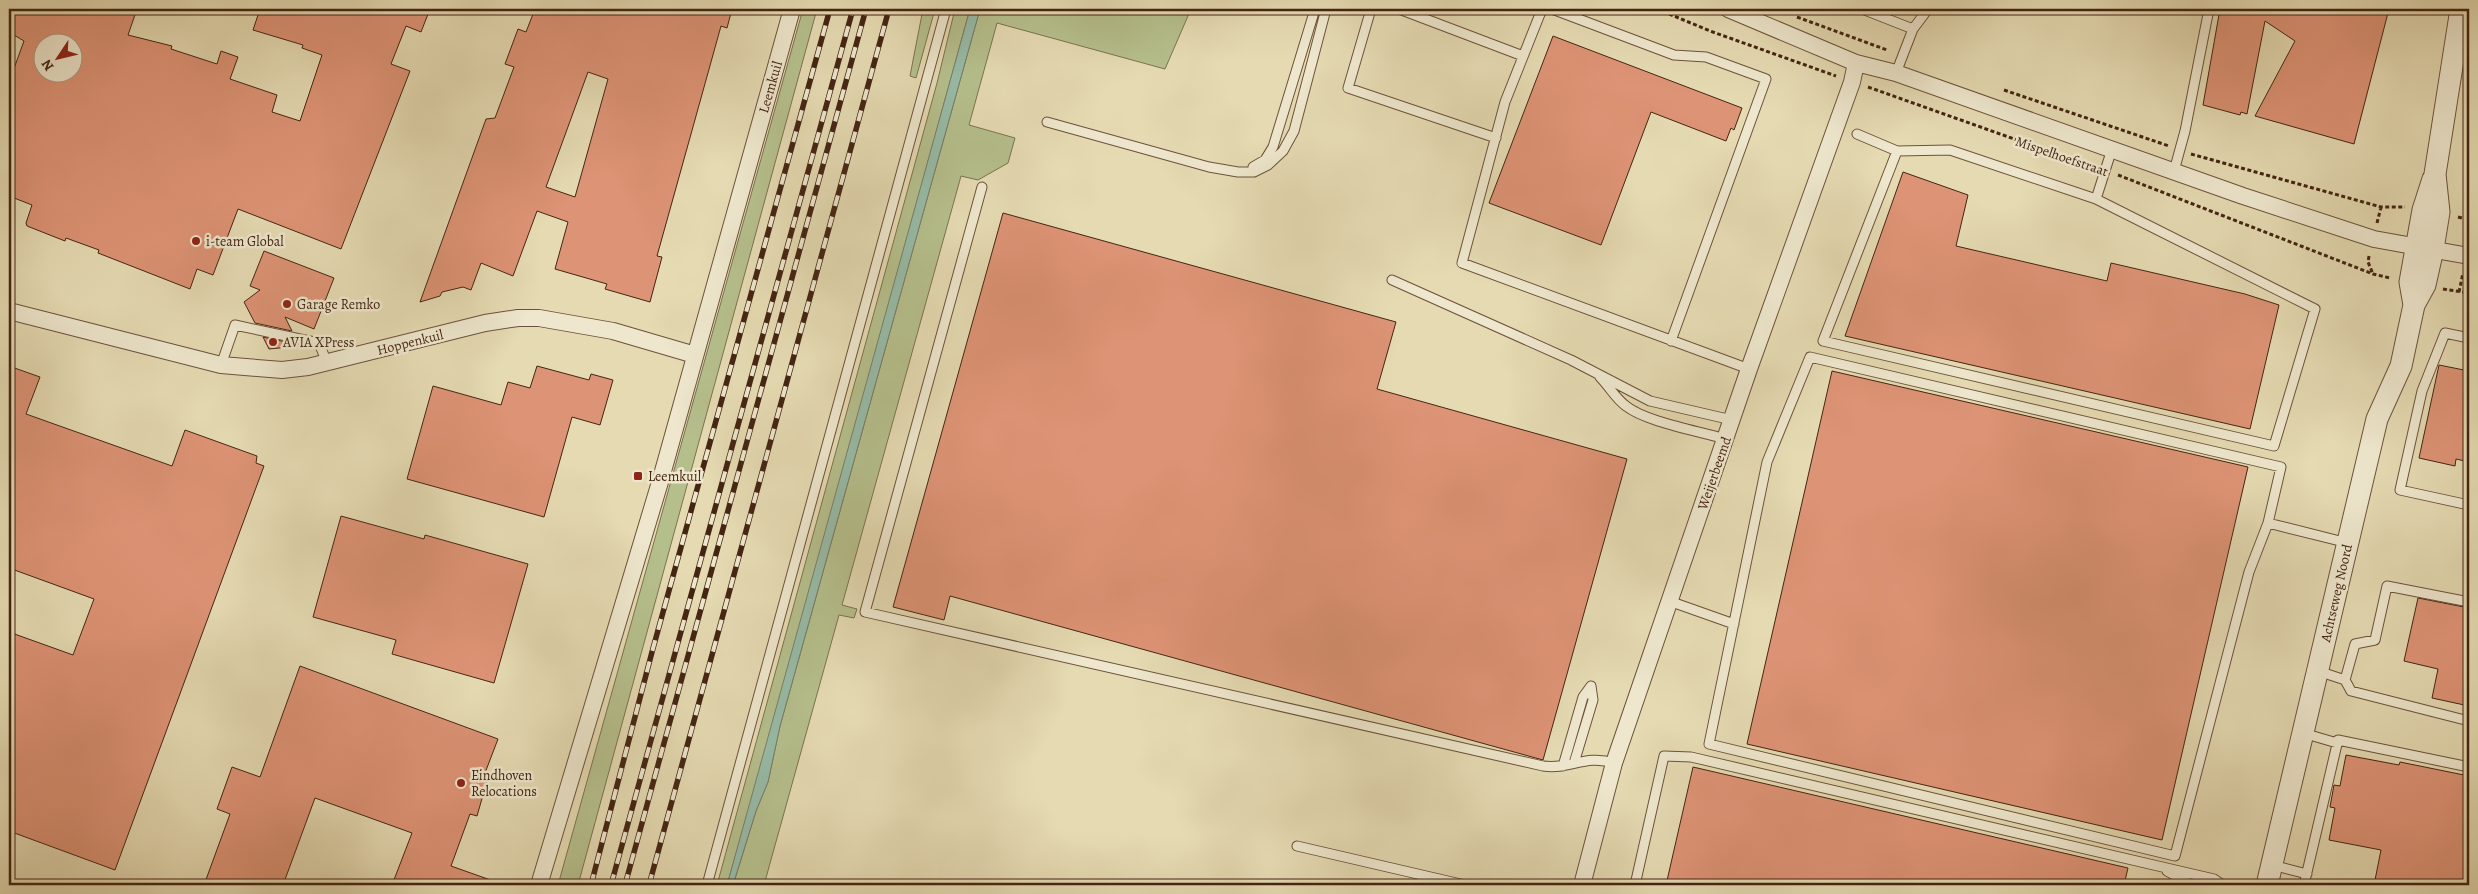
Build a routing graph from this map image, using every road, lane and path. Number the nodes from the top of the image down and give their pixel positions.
1 (792, 9) edge
2 (946, 9) edge
3 (1315, 9) edge
4 (1326, 9) edge
5 (1371, 9) edge
6 (1399, 9) edge
7 (1542, 9) edge
8 (1552, 9) edge
9 (1584, 9) edge
10 (1657, 9) edge
11 (1728, 9) edge
12 (1862, 9) edge
13 (1928, 9) edge
14 (2209, 9) edge
15 (2461, 9) edge
16 (1752, 13) edge
17 (1796, 16) dead end
18 (1580, 19) junction
19 (1913, 29) junction
20 (1523, 56) junction
21 (1902, 56) junction
22 (1856, 64) junction
23 (1896, 73) junction
24 (1852, 82) junction
25 (1995, 87) dead end
26 (1047, 122) dead end
27 (1857, 134) dead end
28 (1496, 138) junction
29 (2112, 149) junction
30 (1896, 150) junction
31 (2181, 151) junction
32 (2105, 171) junction
33 (2174, 171) junction
34 (1238, 172) junction
35 (982, 187) dead end
36 (2096, 199) junction
37 (2431, 211) junction
38 (2469, 220) edge
39 (2425, 248) junction
40 (2469, 256) edge
41 (1392, 280) dead end
42 (2417, 284) junction
43 (2469, 293) edge
44 (9, 311) edge
45 (2469, 338) edge
46 (1671, 341) junction
47 (695, 355) junction
48 (327, 363) junction
49 (221, 365) junction
50 (1749, 369) junction
51 (1596, 373) junction
52 (1732, 420) junction
53 (1725, 439) junction
54 (2469, 505) edge
55 (2268, 523) junction
56 (2348, 544) junction
57 (1669, 602) junction
58 (2469, 602) edge
59 (1734, 624) junction
60 (2318, 671) junction
61 (2345, 680) junction
62 (2469, 721) edge
63 (2303, 733) junction
64 (2337, 743) junction
65 (1574, 763) junction
66 (1614, 764) junction
67 (1563, 766) junction
68 (2469, 767) edge
69 (1297, 846) dead end
70 (2158, 866) junction
71 (2307, 874) junction
72 (2270, 875) edge
73 (2186, 884) edge
74 (539, 885) edge
75 (707, 885) edge
76 (1465, 885) edge
77 (1582, 885) edge
78 (1634, 885) edge
79 (2223, 885) edge
80 (2304, 885) edge

1 - 47 street, Leemkuil
2 - 75 lane
3 - 34 lane
4 - 34 lane
5 - 28 lane
6 - 20 lane
7 - 20 lane
8 - 18 lane
9 - 18 lane
10 - 24 path, Mispelhoefstraat
11 - 16 street, Mispelhoefstraat
12 - 19 lane
13 - 19 lane
14 - 31 lane
15 - 37 street, Achtseweg Noord
16 - 22 street, Mispelhoefstraat
17 - 21 path
18 - 46 lane
19 - 21 lane
20 - 28 lane
21 - 23 lane
22 - 23 street, Mispelhoefstraat
22 - 24 street, Weijerbeemd
23 - 29 street, Mispelhoefstraat
24 - 32 path, Mispelhoefstraat
24 - 50 street, Weijerbeemd
25 - 31 path
26 - 34 lane
27 - 30 lane
28 - 46 lane
29 - 32 lane
29 - 33 street, Mispelhoefstraat
30 - 36 lane
30 - 36 lane
31 - 33 lane
31 - 37 path
32 - 36 lane
32 - 42 path, Mispelhoefstraat
33 - 39 street, Mispelhoefstraat
35 - 67 lane
37 - 38 path
37 - 39 street, Achtseweg Noord
39 - 40 street, Mispelhoefstraat
39 - 42 street, Achtseweg Noord
41 - 51 lane
42 - 43 path, Mispelhoefstraat
42 - 56 street, Achtseweg Noord
44 - 49 street, Hoppenkuil
45 - 54 lane
46 - 50 lane
47 - 48 street, Hoppenkuil
47 - 74 street, Leemkuil
48 - 49 street, Hoppenkuil
48 - 49 lane
50 - 52 street, Weijerbeemd
51 - 52 lane
51 - 53 lane
52 - 53 street, Weijerbeemd
53 - 57 street, Weijerbeemd
55 - 56 lane
55 - 59 lane
55 - 59 lane
56 - 60 street, Achtseweg Noord
57 - 59 lane
57 - 66 street, Weijerbeemd
58 - 61 lane
60 - 61 lane
60 - 63 street, Achtseweg Noord
61 - 62 lane
63 - 64 lane
63 - 72 street, Achtseweg Noord
64 - 68 lane
64 - 71 lane
65 - 66 lane
65 - 67 lane
65 - 67 lane
66 - 77 street, Weijerbeemd
69 - 76 lane
70 - 73 lane
70 - 78 lane
70 - 79 lane
71 - 72 lane
71 - 80 lane

